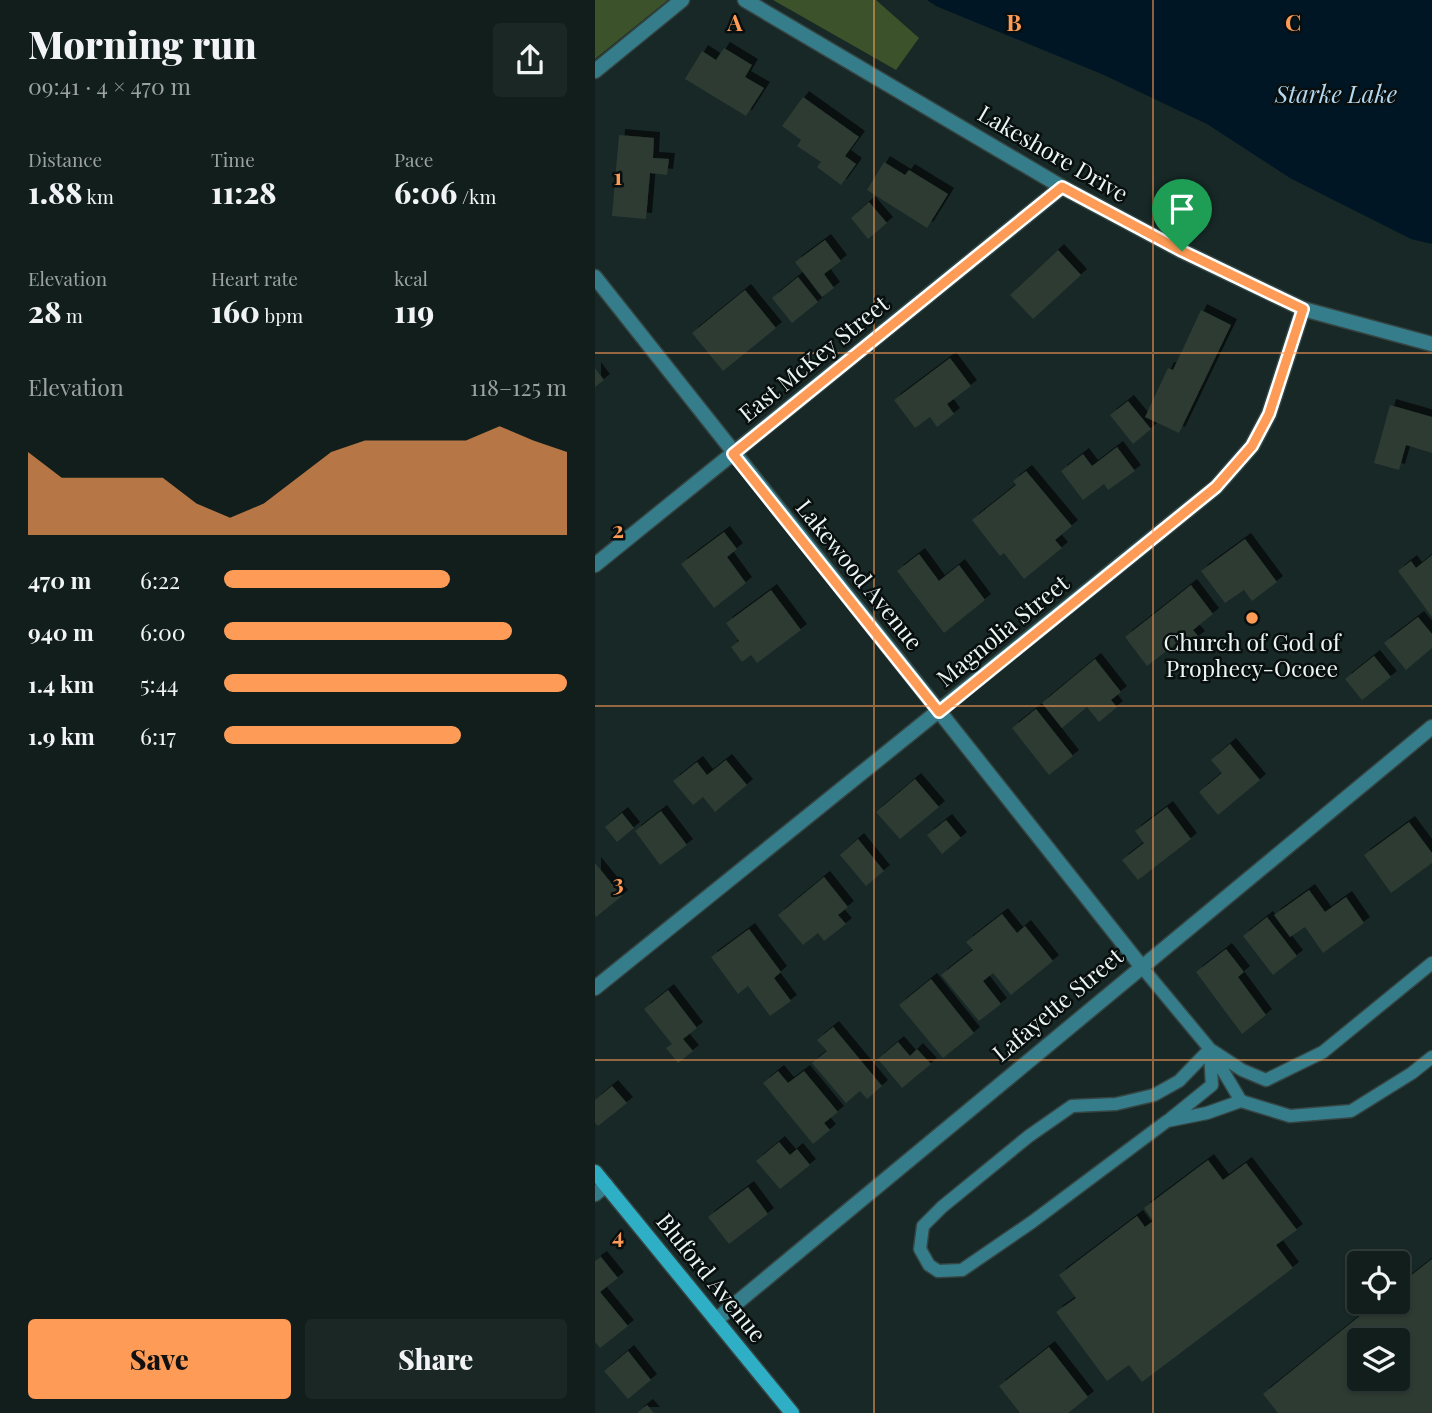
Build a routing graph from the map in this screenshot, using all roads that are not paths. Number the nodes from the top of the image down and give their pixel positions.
1 (682, 0) edge
2 (745, 0) edge
3 (595, 71) edge
4 (1062, 187) junction
5 (595, 277) edge
6 (1303, 309) junction
7 (1432, 344) edge
8 (733, 454) junction
9 (595, 565) edge
10 (939, 712) junction
11 (1432, 727) edge
12 (1432, 963) edge
13 (1141, 966) junction
14 (595, 988) edge
15 (1210, 1049) junction
16 (1432, 1057) edge
17 (1241, 1101) junction
18 (1167, 1121) junction
19 (595, 1172) edge
20 (600, 1190) edge
21 (716, 1320) junction
22 (792, 1413) edge

1 - 3 street
2 - 4 street, Lakeshore Drive
4 - 6 street, Lakeshore Drive
4 - 8 street, East McKey Street
5 - 8 street, Lakewood Avenue
6 - 7 street, Lakeshore Drive
6 - 10 street, Magnolia Street
8 - 9 street, East McKey Street
8 - 10 street, Lakewood Avenue
10 - 13 street, Lakewood Avenue
10 - 14 street, Magnolia Street
11 - 13 street, Lafayette Street
12 - 15 lane
13 - 15 lane
13 - 21 street, Lafayette Street
15 - 17 lane
15 - 18 lane
15 - 18 lane
16 - 17 lane
17 - 18 lane
19 - 20 street, Bluford Avenue
20 - 21 street, Bluford Avenue
21 - 22 street, Bluford Avenue

